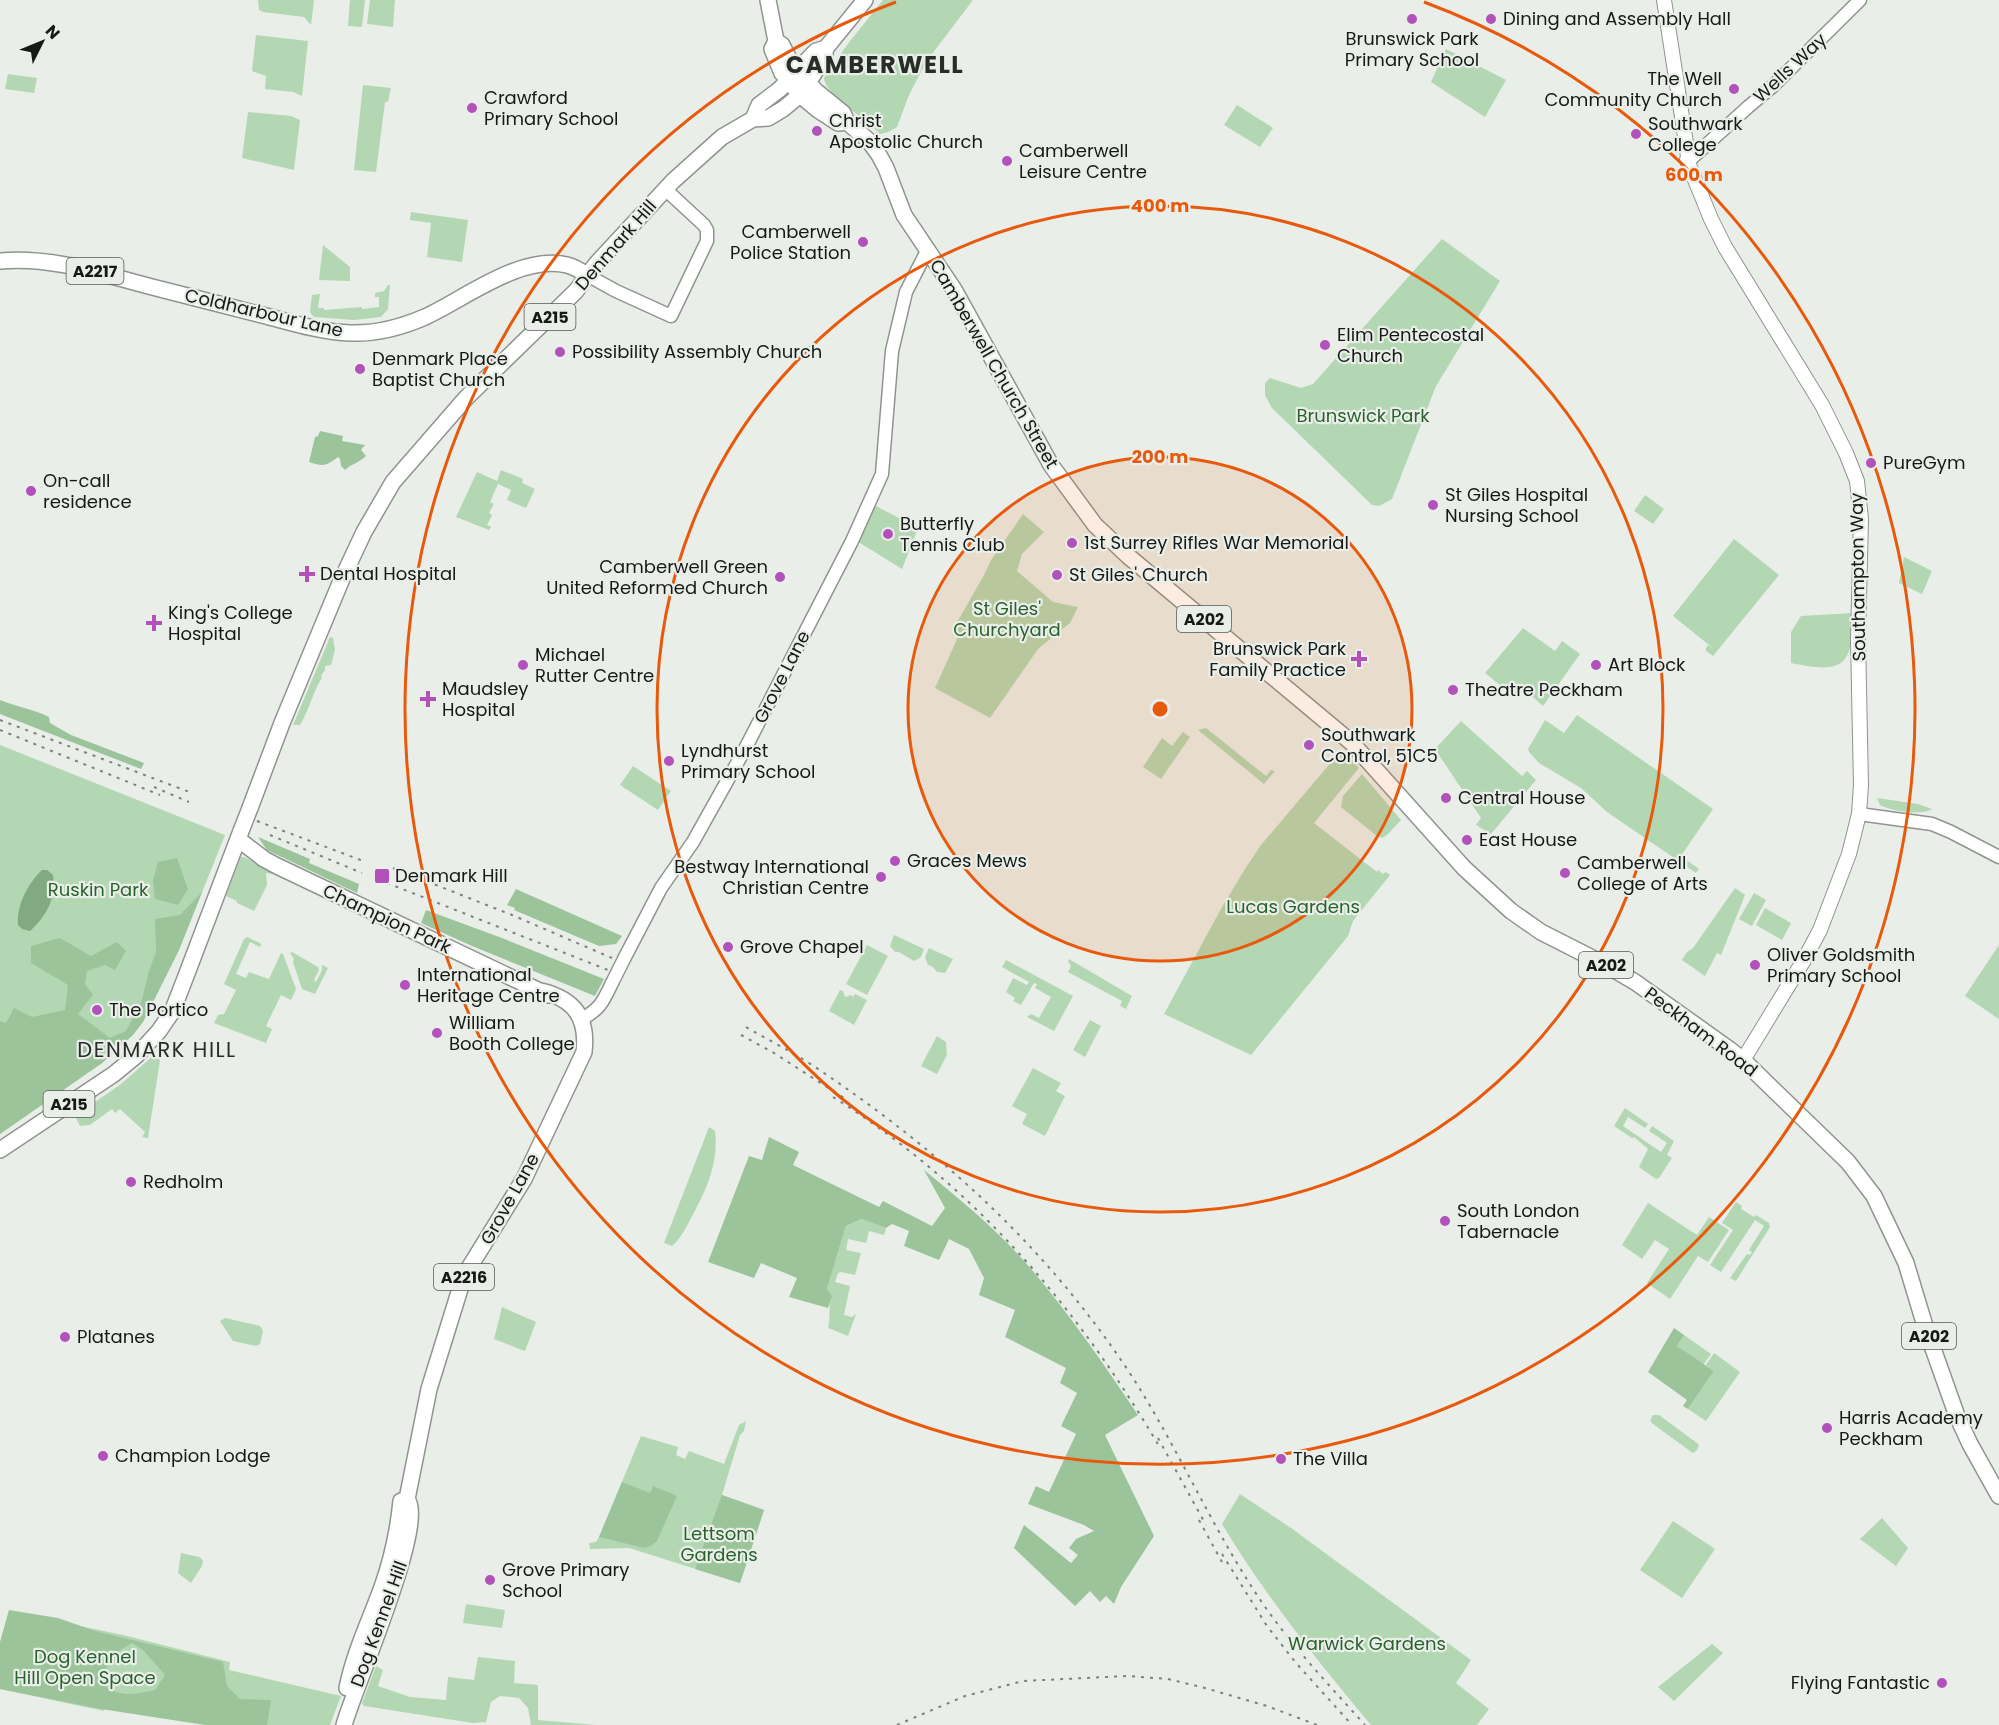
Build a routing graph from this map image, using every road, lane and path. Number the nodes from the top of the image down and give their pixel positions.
1 (768, 0) edge
2 (865, 0) edge
3 (1664, 0) edge
4 (1860, 0) edge
5 (826, 48) junction
6 (792, 76) junction
7 (804, 89) junction
8 (753, 119) junction
9 (1690, 160) junction
10 (665, 189) junction
11 (928, 249) junction
12 (0, 261) edge
13 (587, 275) junction
14 (1111, 541) joint
15 (1860, 814) junction
16 (239, 835) junction
17 (1999, 857) edge
18 (579, 1020) junction
19 (1743, 1060) junction
20 (0, 1150) edge
21 (1999, 1496) edge
22 (407, 1499) junction
23 (411, 1522) joint
24 (396, 1533) joint
25 (338, 1725) edge
26 (344, 1725) edge

1 - 6 main road, A202
2 - 5 main road, A215
3 - 9 main road, Southampton Way
4 - 9 street, Wells Way
5 - 6 main road, A215
5 - 7 main road, A215
6 - 7 main road, A202
6 - 8 main road, Denmark Hill / A215
7 - 8 main road, Denmark Hill / A215
7 - 11 main road, Camberwell Church Street / A202
8 - 10 main road, Denmark Hill / A215
9 - 15 main road, Southampton Way
10 - 13 main road, Denmark Hill / A215
10 - 13 street
11 - 14 main road, Camberwell Church Street / A202
11 - 18 street, Grove Lane, bridge
12 - 13 main road, Coldharbour Lane / A2217
13 - 16 main road, Denmark Hill / A215, bridge
14 - 19 main road, Peckham Road / A202
15 - 17 street
15 - 19 main road, Southampton Way
16 - 18 main road, Champion Park
16 - 20 main road, Denmark Hill / A215
18 - 22 main road, Grove Lane / A2216
19 - 21 main road, Peckham Road / A202
22 - 23 main road, Grove Lane / A2216
22 - 24 main road, Grove Lane / A2216
23 - 26 main road, Dog Kennel Hill / A2216
24 - 25 main road, Dog Kennel Hill / A2216

